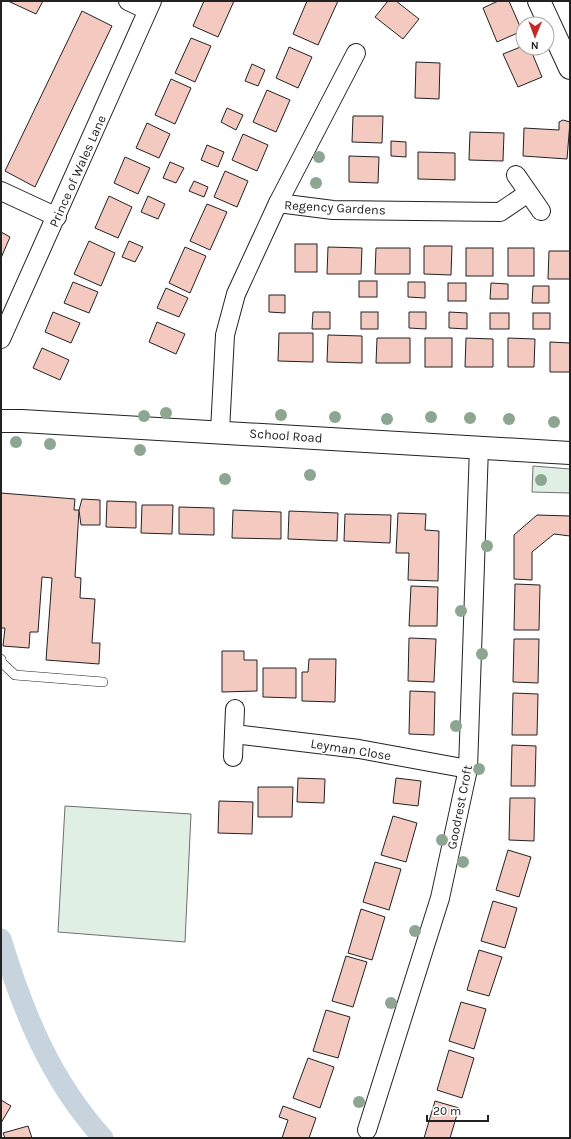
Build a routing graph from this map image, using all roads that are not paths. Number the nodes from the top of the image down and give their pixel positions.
1 (128, 1) edge
2 (539, 1) edge
3 (150, 6) edge
4 (356, 53) dead end
5 (570, 68) edge
6 (516, 175) dead end
7 (1, 191) edge
8 (528, 193) junction
9 (278, 203) junction
10 (541, 212) dead end
11 (57, 217) junction
12 (1, 339) edge
13 (1, 422) edge
14 (220, 431) junction
15 (479, 448) junction
16 (570, 453) edge
17 (1, 659) edge
18 (103, 682) dead end
19 (235, 709) dead end
20 (234, 734) junction
21 (233, 757) dead end
22 (468, 770) junction
23 (367, 1130) dead end

1 - 3 street
2 - 5 street
3 - 11 street, Prince of Wales Lane
4 - 9 street
6 - 8 street
7 - 11 street
8 - 9 street, Regency Gardens
8 - 10 street
9 - 14 street, Regency Gardens
11 - 12 street, Prince of Wales Lane
13 - 14 street, School Road
14 - 15 street, School Road
15 - 16 street, School Road
15 - 22 street, Goodrest Croft
17 - 18 lane
19 - 20 street
20 - 21 street
20 - 22 street, Leyman Close
22 - 23 street, Goodrest Croft

